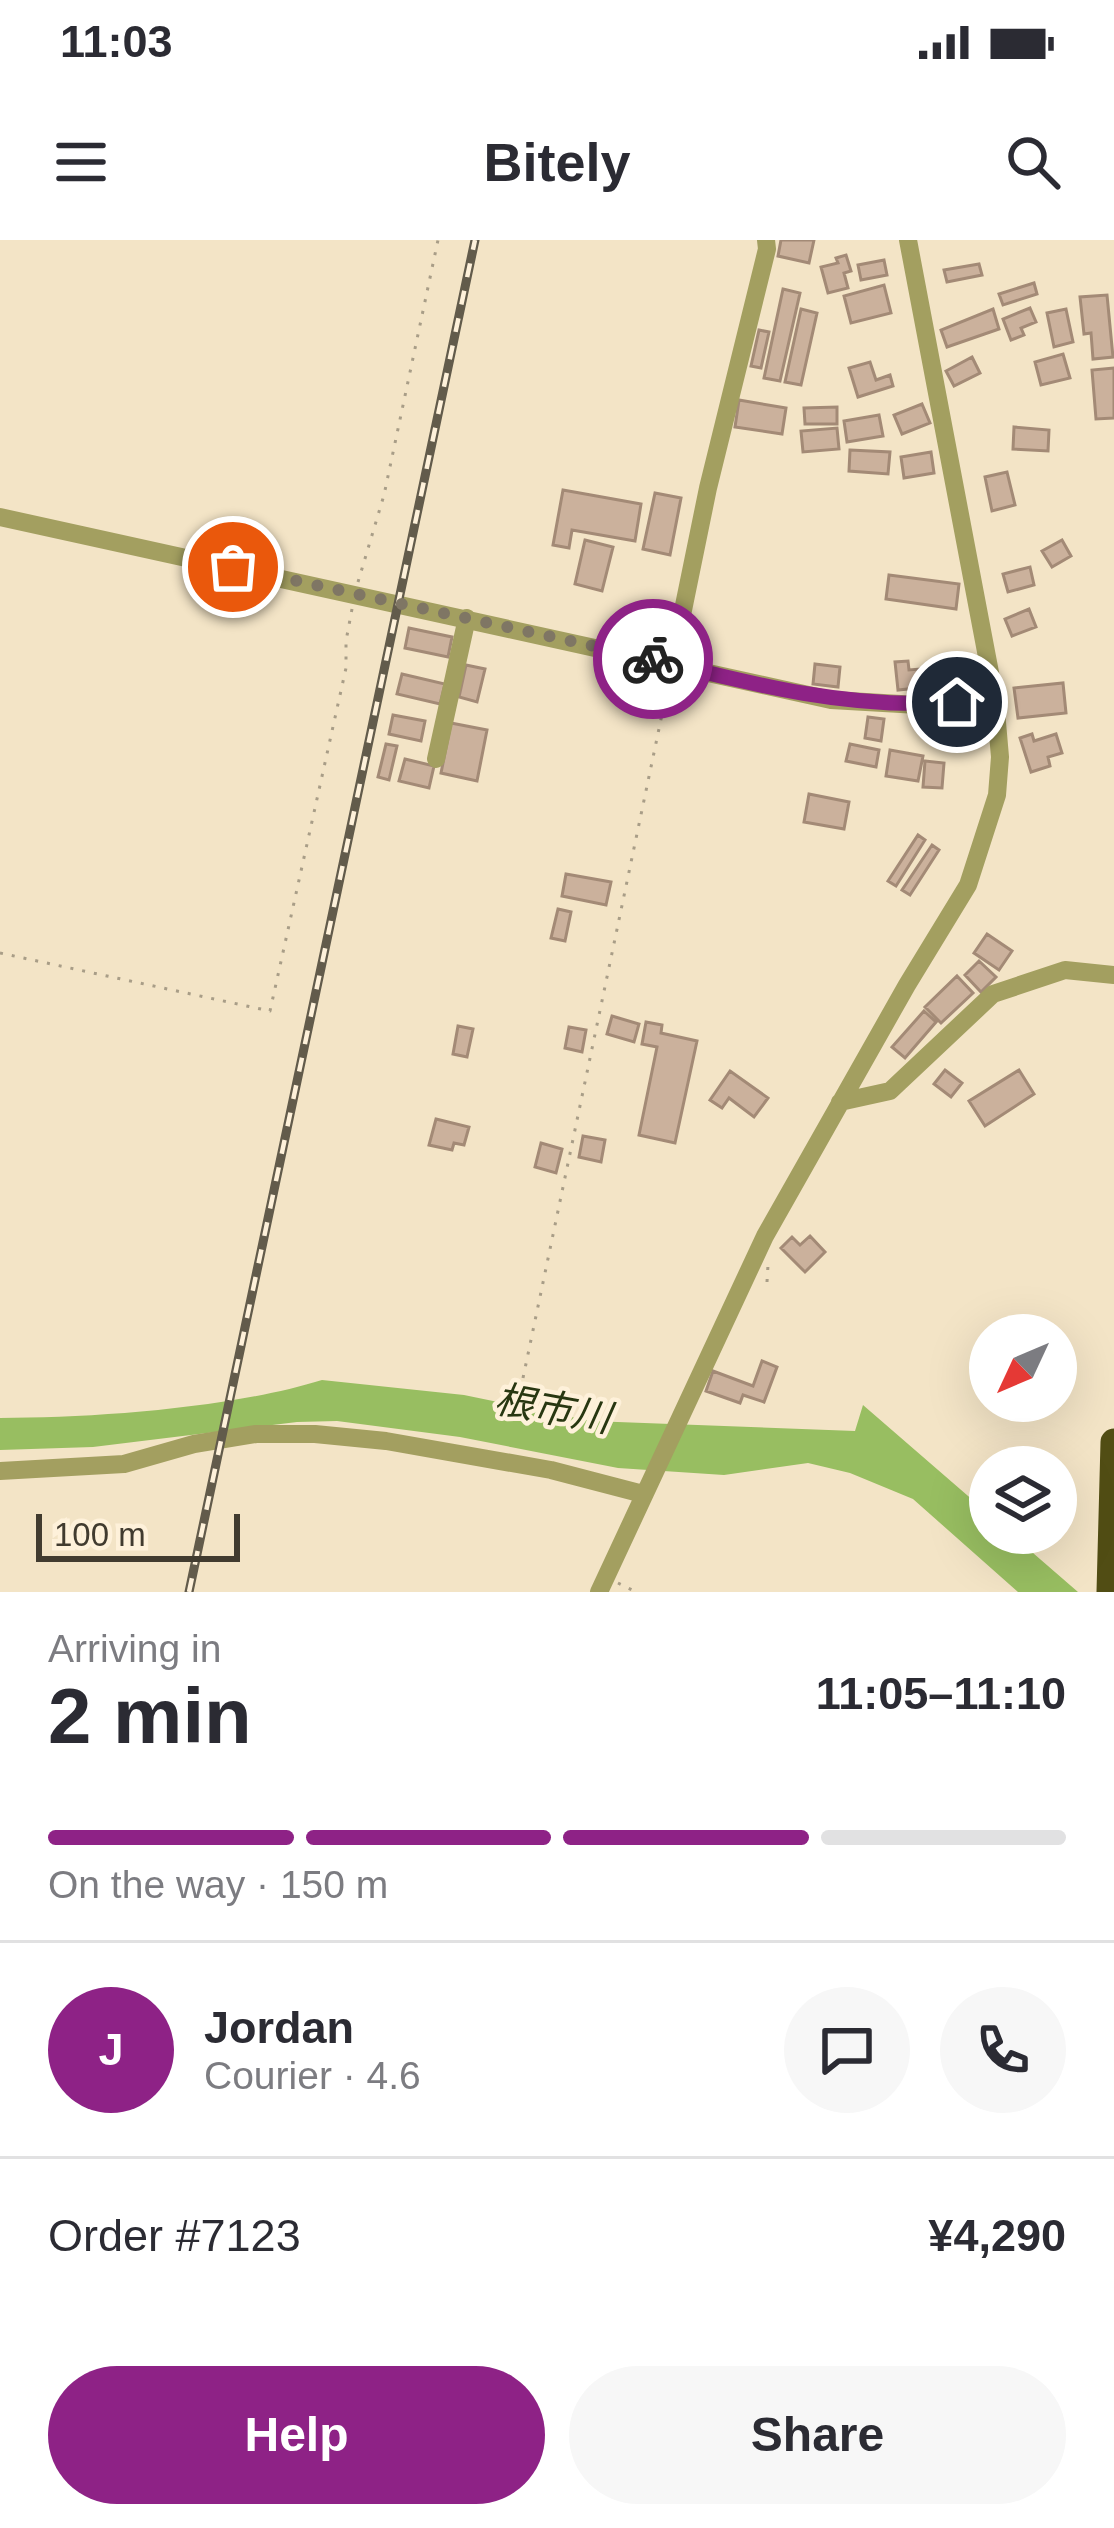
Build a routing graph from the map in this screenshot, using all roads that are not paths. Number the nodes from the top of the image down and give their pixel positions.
1 (766, 240) edge
2 (908, 240) edge
3 (0, 517) edge
4 (467, 618) junction
5 (672, 664) junction
6 (995, 699) junction
7 (436, 759) dead end
8 (1114, 975) edge
9 (840, 1102) junction
10 (1114, 1442) edge
11 (0, 1471) edge
12 (646, 1487) junction
13 (599, 1592) edge
14 (1110, 1592) edge

1 - 5 street
2 - 6 street
3 - 4 street
4 - 5 street
4 - 7 street
5 - 6 street
6 - 9 street
8 - 9 street
9 - 12 street
10 - 14 highway
11 - 12 street
12 - 13 street

